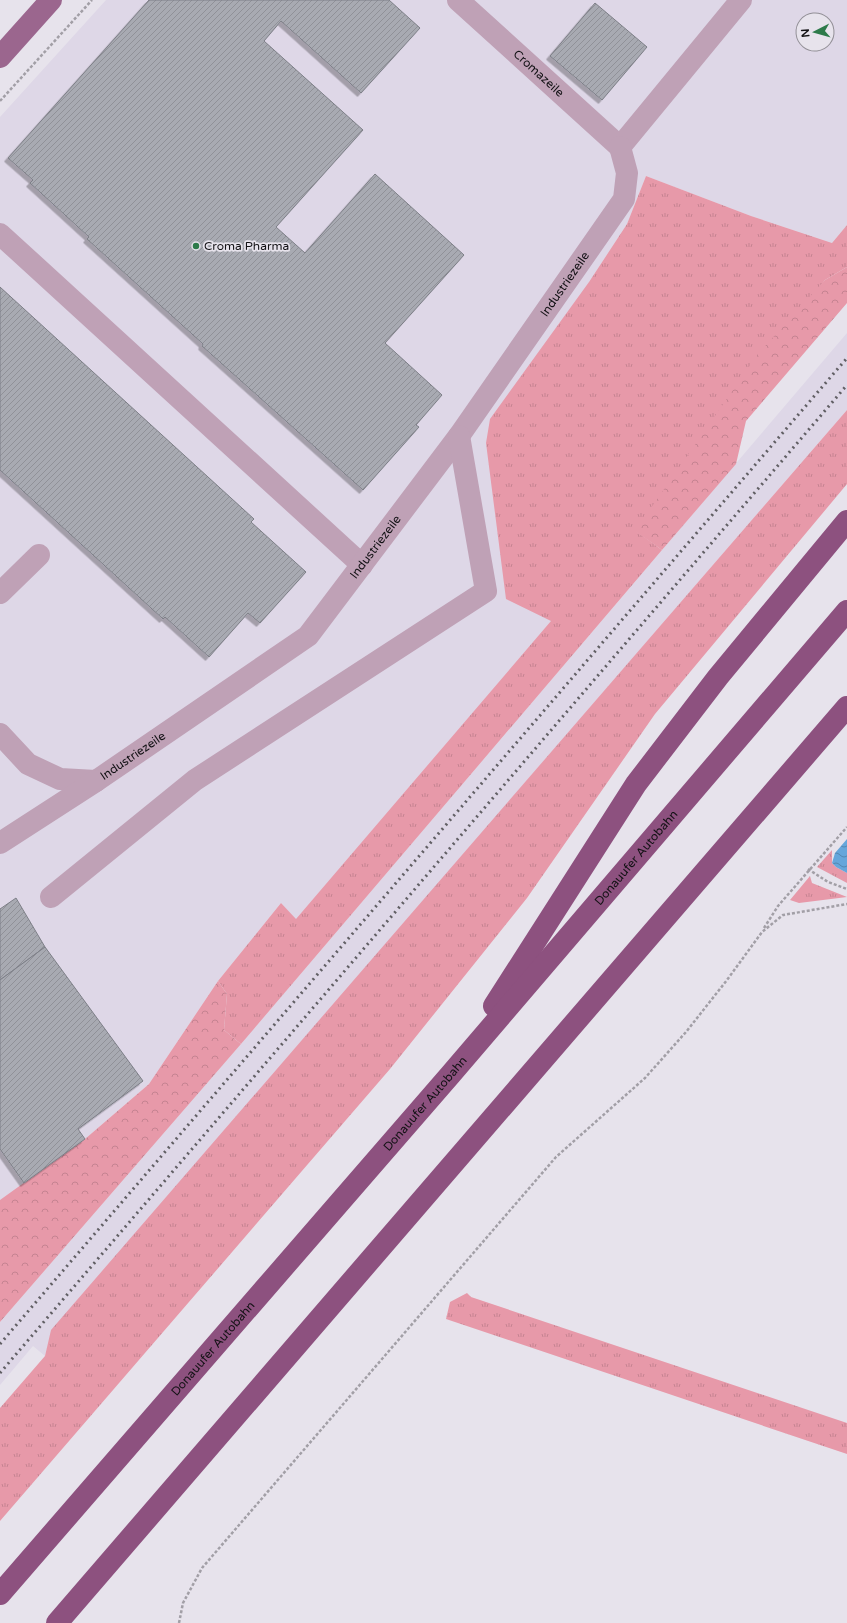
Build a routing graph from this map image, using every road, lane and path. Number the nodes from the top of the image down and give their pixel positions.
1 (50, 0) edge
2 (92, 0) edge
3 (458, 0) edge
4 (741, 0) edge
5 (0, 57) edge
6 (0, 101) edge
7 (620, 147) junction
8 (0, 234) edge
9 (460, 436) junction
10 (847, 521) edge
11 (39, 555) dead end
12 (362, 565) junction
13 (0, 593) edge
14 (847, 612) edge
15 (847, 707) edge
16 (0, 734) edge
17 (96, 781) junction
18 (847, 827) edge
19 (0, 843) edge
20 (808, 869) junction
21 (847, 889) edge
22 (51, 897) dead end
23 (847, 904) edge
24 (762, 932) junction
25 (451, 1074) junction
26 (0, 1594) edge
27 (57, 1623) edge
28 (179, 1623) edge

1 - 5 main road
2 - 6 path
3 - 7 street, Cromazeile
4 - 7 street
7 - 9 street, Industriezeile
8 - 12 street
9 - 12 street, Industriezeile
9 - 22 street
10 - 25 highway
11 - 13 street
12 - 17 street, Industriezeile
14 - 25 highway, Donauufer Autobahn
15 - 27 highway
16 - 17 street, Industriezeile
17 - 19 street
18 - 20 path
20 - 21 path
20 - 24 path
23 - 24 path
24 - 28 path
25 - 26 highway, Donauufer Autobahn

